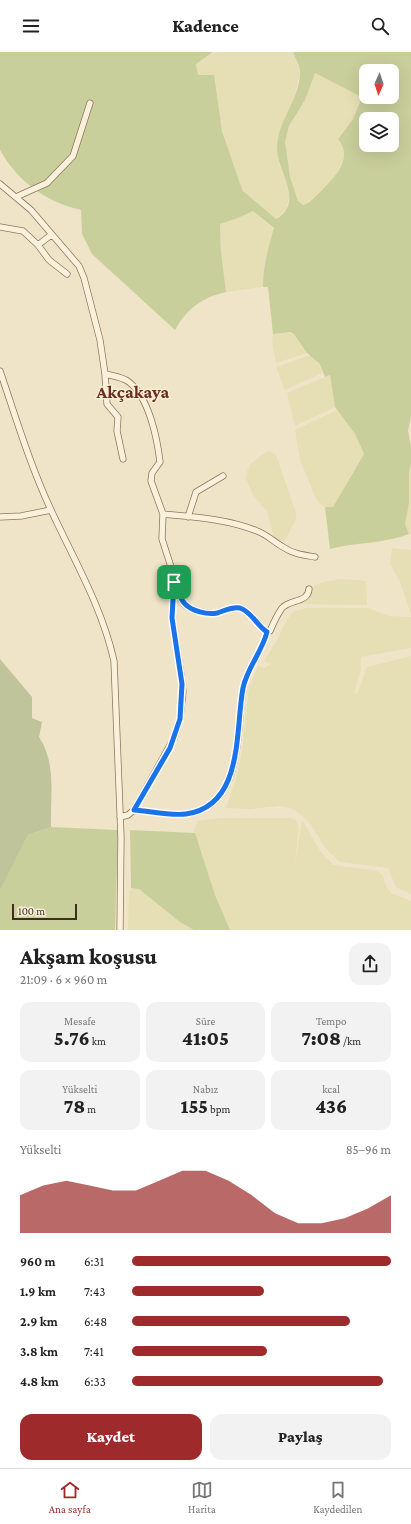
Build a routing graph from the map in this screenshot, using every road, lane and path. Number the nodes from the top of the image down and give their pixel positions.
1 (90, 103) dead end
2 (0, 184) edge
3 (16, 197) junction
4 (0, 227) edge
5 (51, 235) junction
6 (38, 245) junction
7 (67, 274) dead end
8 (0, 371) edge
9 (105, 374) junction
10 (123, 459) dead end
11 (223, 476) dead end
12 (51, 510) junction
13 (163, 514) junction
14 (0, 517) edge
15 (188, 517) junction
16 (315, 557) dead end
17 (174, 582) junction
18 (308, 589) dead end
19 (173, 604) junction
20 (184, 604) junction
21 (267, 632) junction
22 (134, 810) junction
23 (120, 817) junction
24 (120, 930) edge

1 - 3 street
2 - 3 street
3 - 5 street
4 - 6 street
5 - 6 street
5 - 9 street
6 - 7 street
8 - 12 street
9 - 10 street
9 - 13 street
11 - 15 street
12 - 14 street
12 - 23 street
13 - 15 street
13 - 17 street
15 - 16 street
17 - 19 street
17 - 20 street
18 - 21 street
19 - 20 street
19 - 22 street
20 - 21 street
21 - 22 street
22 - 23 street
23 - 24 street

